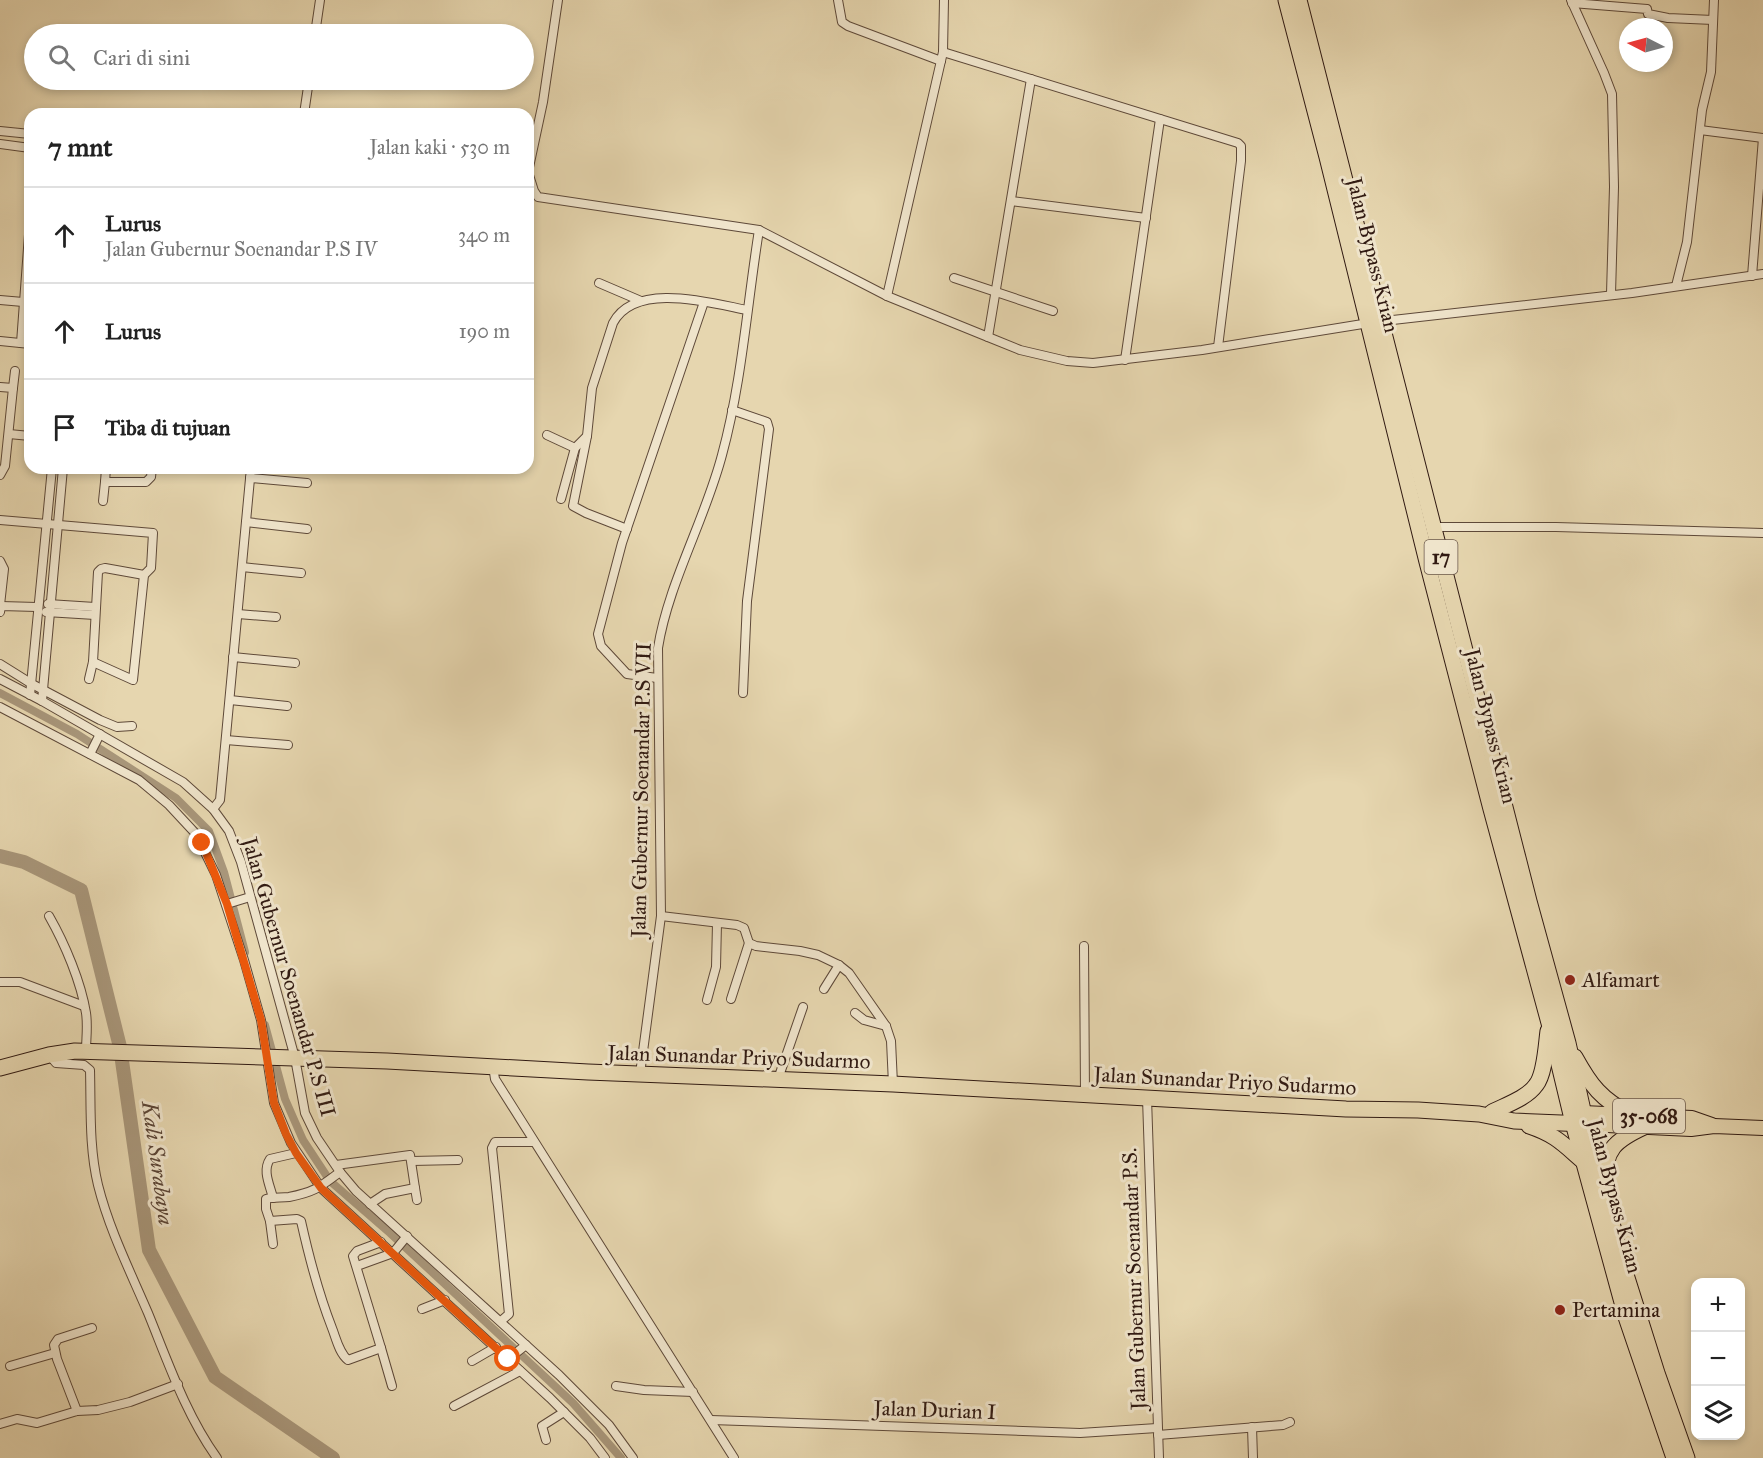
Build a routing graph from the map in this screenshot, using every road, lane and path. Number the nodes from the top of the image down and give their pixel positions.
1 (320, 0) edge
2 (558, 0) edge
3 (838, 0) edge
4 (944, 0) edge
5 (1286, 0) edge
6 (1299, 0) edge
7 (1714, 0) edge
8 (1572, 1) edge
9 (1713, 20) junction
10 (316, 24) edge
11 (942, 57) junction
12 (1030, 79) junction
13 (308, 90) edge
14 (305, 108) edge
15 (1160, 119) junction
16 (1700, 130) junction
17 (0, 131) edge
18 (24, 133) edge
19 (1763, 138) edge
20 (0, 144) edge
21 (534, 144) edge
22 (24, 147) edge
23 (534, 191) edge
24 (1011, 201) junction
25 (1146, 218) junction
26 (759, 230) junction
27 (1763, 274) edge
28 (1752, 276) junction
29 (954, 278) dead end
30 (599, 283) dead end
31 (1676, 286) junction
32 (24, 290) edge
33 (996, 291) junction
34 (1611, 294) junction
35 (887, 296) junction
36 (0, 300) edge
37 (636, 301) junction
38 (23, 302) junction
39 (704, 302) junction
40 (747, 310) junction
41 (1053, 311) dead end
42 (24, 316) edge
43 (1374, 322) junction
44 (988, 338) junction
45 (0, 341) edge
46 (24, 343) edge
47 (1218, 347) junction
48 (1125, 360) junction
49 (15, 371) dead end
50 (0, 387) edge
51 (13, 388) junction
52 (732, 410) junction
53 (9, 434) junction
54 (24, 435) edge
55 (547, 435) dead end
56 (587, 436) junction
57 (575, 448) junction
58 (51, 474) edge
59 (62, 474) edge
60 (106, 474) edge
61 (151, 474) edge
62 (250, 474) edge
63 (0, 475) edge
64 (250, 478) junction
65 (105, 482) junction
66 (307, 483) dead end
67 (561, 499) dead end
68 (103, 501) dead end
69 (0, 520) edge
70 (246, 522) junction
71 (47, 523) junction
72 (58, 524) junction
73 (1433, 527) junction
74 (307, 529) dead end
75 (627, 529) junction
76 (1763, 532) edge
77 (0, 561) edge
78 (242, 567) junction
79 (301, 573) dead end
80 (144, 575) junction
81 (0, 606) edge
82 (38, 607) junction
83 (50, 608) junction
84 (95, 611) junction
85 (0, 612) edge
86 (237, 614) junction
87 (276, 617) dead end
88 (233, 657) junction
89 (93, 662) junction
90 (295, 663) dead end
91 (0, 664) edge
92 (657, 678) junction
93 (0, 679) edge
94 (89, 679) dead end
95 (32, 684) junction
96 (43, 690) junction
97 (743, 693) dead end
98 (30, 695) junction
99 (230, 700) junction
100 (42, 701) junction
101 (288, 706) dead end
102 (0, 707) edge
103 (132, 726) dead end
104 (99, 736) junction
105 (226, 740) junction
106 (288, 745) dead end
107 (91, 752) junction
108 (213, 808) junction
109 (248, 898) junction
110 (229, 904) junction
111 (49, 916) dead end
112 (661, 916) junction
113 (717, 923) junction
114 (749, 943) junction
115 (1084, 946) dead end
116 (839, 965) junction
117 (0, 982) edge
118 (825, 989) dead end
119 (731, 999) dead end
120 (707, 1000) dead end
121 (84, 1006) junction
122 (803, 1007) dead end
123 (855, 1013) dead end
124 (1549, 1023) junction
125 (886, 1026) junction
126 (1568, 1044) junction
127 (88, 1051) junction
128 (49, 1054) junction
129 (268, 1057) junction
130 (293, 1058) junction
131 (493, 1066) junction
132 (0, 1068) edge
133 (640, 1074) junction
134 (778, 1079) junction
135 (893, 1084) junction
136 (1085, 1095) junction
137 (1147, 1098) junction
138 (1485, 1113) junction
139 (1631, 1115) junction
140 (1578, 1118) junction
141 (1514, 1122) junction
142 (1714, 1126) junction
143 (1644, 1127) junction
144 (1763, 1128) edge
145 (534, 1142) junction
146 (296, 1153) junction
147 (458, 1160) dead end
148 (412, 1161) junction
149 (1584, 1162) junction
150 (336, 1171) junction
151 (322, 1187) junction
152 (415, 1188) junction
153 (273, 1198) junction
154 (417, 1200) dead end
155 (1605, 1200) junction
156 (370, 1204) junction
157 (270, 1221) junction
158 (406, 1238) junction
159 (381, 1242) junction
160 (273, 1244) dead end
161 (394, 1251) junction
162 (357, 1266) junction
163 (445, 1300) junction
164 (422, 1309) dead end
165 (501, 1321) junction
166 (92, 1329) dead end
167 (524, 1346) junction
168 (496, 1347) junction
169 (381, 1348) junction
170 (55, 1353) junction
171 (510, 1358) junction
172 (472, 1361) dead end
173 (10, 1366) dead end
174 (520, 1371) junction
175 (177, 1384) junction
176 (392, 1386) dead end
177 (616, 1386) dead end
178 (693, 1392) junction
179 (454, 1406) dead end
180 (77, 1411) junction
181 (564, 1412) junction
182 (711, 1420) junction
183 (1290, 1422) dead end
184 (0, 1424) edge
185 (1252, 1426) junction
186 (1158, 1431) junction
187 (546, 1440) dead end
188 (218, 1458) edge
189 (605, 1458) edge
190 (633, 1458) edge
191 (734, 1458) edge
192 (1159, 1458) edge
193 (1253, 1458) edge
194 (1674, 1458) edge
195 (1688, 1458) edge

1 - 10 street
2 - 21 street
3 - 11 street
4 - 11 street
5 - 43 highway, Jalan Bypass Krian / 17
6 - 43 highway, Jalan Bypass Krian / 17
7 - 9 street
8 - 9 street
8 - 34 street
9 - 16 street
11 - 12 street
11 - 35 street
12 - 15 street
12 - 24 street
13 - 14 street
15 - 25 street
15 - 47 street
16 - 19 street
16 - 31 street
17 - 18 street
19 - 28 street
20 - 22 street
23 - 26 street
24 - 25 street
24 - 33 street
25 - 48 street
26 - 35 street
26 - 40 street, Jalan Gubernur Soenandar P.S VII
27 - 28 street
28 - 31 street
29 - 33 street
30 - 37 street
31 - 34 street
32 - 38 street
33 - 41 street
33 - 44 street
34 - 43 street
35 - 44 street
36 - 38 street
37 - 39 street
37 - 56 street
38 - 42 street
39 - 40 street
39 - 75 street
40 - 52 street, Jalan Gubernur Soenandar P.S VII
43 - 47 street
43 - 73 highway, Jalan Bypass Krian / 17
43 - 124 highway, Jalan Bypass Krian / 17
44 - 48 street
45 - 46 street
47 - 48 street
49 - 51 street
50 - 51 street
51 - 53 street
52 - 92 street, Jalan Gubernur Soenandar P.S VII
52 - 97 street
53 - 54 street
53 - 63 street
55 - 57 street
56 - 57 street
56 - 75 street
57 - 67 street
58 - 71 street
59 - 72 street
60 - 65 street
61 - 65 street
62 - 64 street
64 - 66 street
64 - 70 street
65 - 68 street
69 - 71 street
70 - 74 street
70 - 78 street
71 - 72 street
71 - 82 street
72 - 80 street
72 - 83 street
73 - 76 street
73 - 126 highway, Jalan Bypass Krian / 17
75 - 92 street
77 - 81 street
78 - 79 street
78 - 86 street
80 - 84 street
80 - 89 street
81 - 82 street
81 - 85 street
82 - 83 street
82 - 95 street
83 - 84 street
83 - 96 street
84 - 89 street
86 - 87 street
86 - 88 street
88 - 90 street
88 - 99 street
89 - 94 street
91 - 95 street
92 - 112 street, Jalan Gubernur Soenandar P.S VII
93 - 98 street, Jalan Gubernur Soenandar P.S III
95 - 96 street
95 - 98 street
96 - 100 street
96 - 103 street
98 - 100 street, Jalan Gubernur Soenandar P.S III
99 - 101 street
99 - 105 street
100 - 104 street, Jalan Gubernur Soenandar P.S III
102 - 107 street
104 - 107 street
104 - 108 street, Jalan Gubernur Soenandar P.S III
105 - 106 street
105 - 108 street
107 - 110 street
108 - 109 street, Jalan Gubernur Soenandar P.S III
109 - 110 street
109 - 130 street, Jalan Gubernur Soenandar P.S III
110 - 129 street
111 - 121 street
112 - 113 street
112 - 133 street, Jalan Gubernur Soenandar P.S VII
113 - 114 street
113 - 120 street
114 - 116 street
114 - 119 street
115 - 136 street
116 - 118 street
116 - 125 street
117 - 121 street
121 - 127 street
122 - 134 street
123 - 125 street
124 - 138 highway
124 - 140 highway, Jalan Bypass Krian / 17
125 - 135 street
126 - 139 highway
126 - 140 highway, Jalan Bypass Krian / 17
127 - 128 highway, Jalan Sunandar Priyo Sudarmo
127 - 129 highway, Jalan Sunandar Priyo Sudarmo
128 - 132 highway, Jalan Sunandar Priyo Sudarmo
128 - 175 street
129 - 130 highway, Jalan Sunandar Priyo Sudarmo
129 - 146 street
130 - 131 highway, Jalan Sunandar Priyo Sudarmo
130 - 150 street, Jalan Gubernur Soenandar P.S III
131 - 133 highway, Jalan Sunandar Priyo Sudarmo
131 - 145 street
133 - 134 highway, Jalan Sunandar Priyo Sudarmo
134 - 135 highway, Jalan Sunandar Priyo Sudarmo
135 - 136 highway, Jalan Sunandar Priyo Sudarmo
136 - 137 highway, Jalan Sunandar Priyo Sudarmo
137 - 138 highway, Jalan Sunandar Priyo Sudarmo
137 - 186 street, Jalan Gubernur Soenandar P.S.
138 - 140 highway, Jalan Sunandar Priyo Sudarmo
138 - 141 highway, Jalan Sunandar Priyo Sudarmo
139 - 140 main road, Jalan Sunandar Priyo Sudarmo / 35-068
139 - 142 main road, Jalan Sunandar Priyo Sudarmo / 35-068
140 - 141 highway, Jalan Sunandar Priyo Sudarmo
140 - 143 main road, Jalan Sunandar Priyo Sudarmo / 35-068
140 - 149 highway, Jalan Bypass Krian / 17
140 - 155 highway, Jalan Bypass Krian / 17
141 - 149 highway
142 - 143 main road, Jalan Sunandar Priyo Sudarmo / 35-068
142 - 144 main road, Jalan Sunandar Priyo Sudarmo / 35-068
143 - 155 highway
145 - 165 street
145 - 178 street
146 - 151 street
146 - 153 street
147 - 148 street
148 - 150 street
148 - 152 street
149 - 194 highway, Jalan Bypass Krian / 17
150 - 151 street
150 - 156 street, Jalan Gubernur Soenandar P.S III
151 - 153 street
151 - 159 street
152 - 154 street
152 - 156 street
153 - 157 street
155 - 195 highway, Jalan Bypass Krian / 17
156 - 158 street, Jalan Gubernur Soenandar P.S III
157 - 160 street
157 - 169 street
158 - 161 street
158 - 165 street, Jalan Gubernur Soenandar P.S III
159 - 161 street
159 - 162 street
161 - 162 street
161 - 163 street
162 - 169 street
163 - 164 street
163 - 168 street
165 - 167 street, Jalan Gubernur Soenandar P.S III
166 - 170 street
167 - 171 street
167 - 190 street, Jalan Gubernur Soenandar P.S III
168 - 171 street
168 - 172 street
169 - 176 street
170 - 173 street
170 - 180 street
171 - 174 street
174 - 179 street
174 - 181 street
175 - 180 street
175 - 188 street
177 - 178 street
178 - 182 street
180 - 184 street
181 - 187 street
181 - 189 street
182 - 186 street, Jalan Durian I
182 - 191 street
183 - 185 street, Jalan Durian I
185 - 186 street, Jalan Durian I
185 - 193 street
186 - 192 street, Jalan Gubernur Soenandar P.S.

